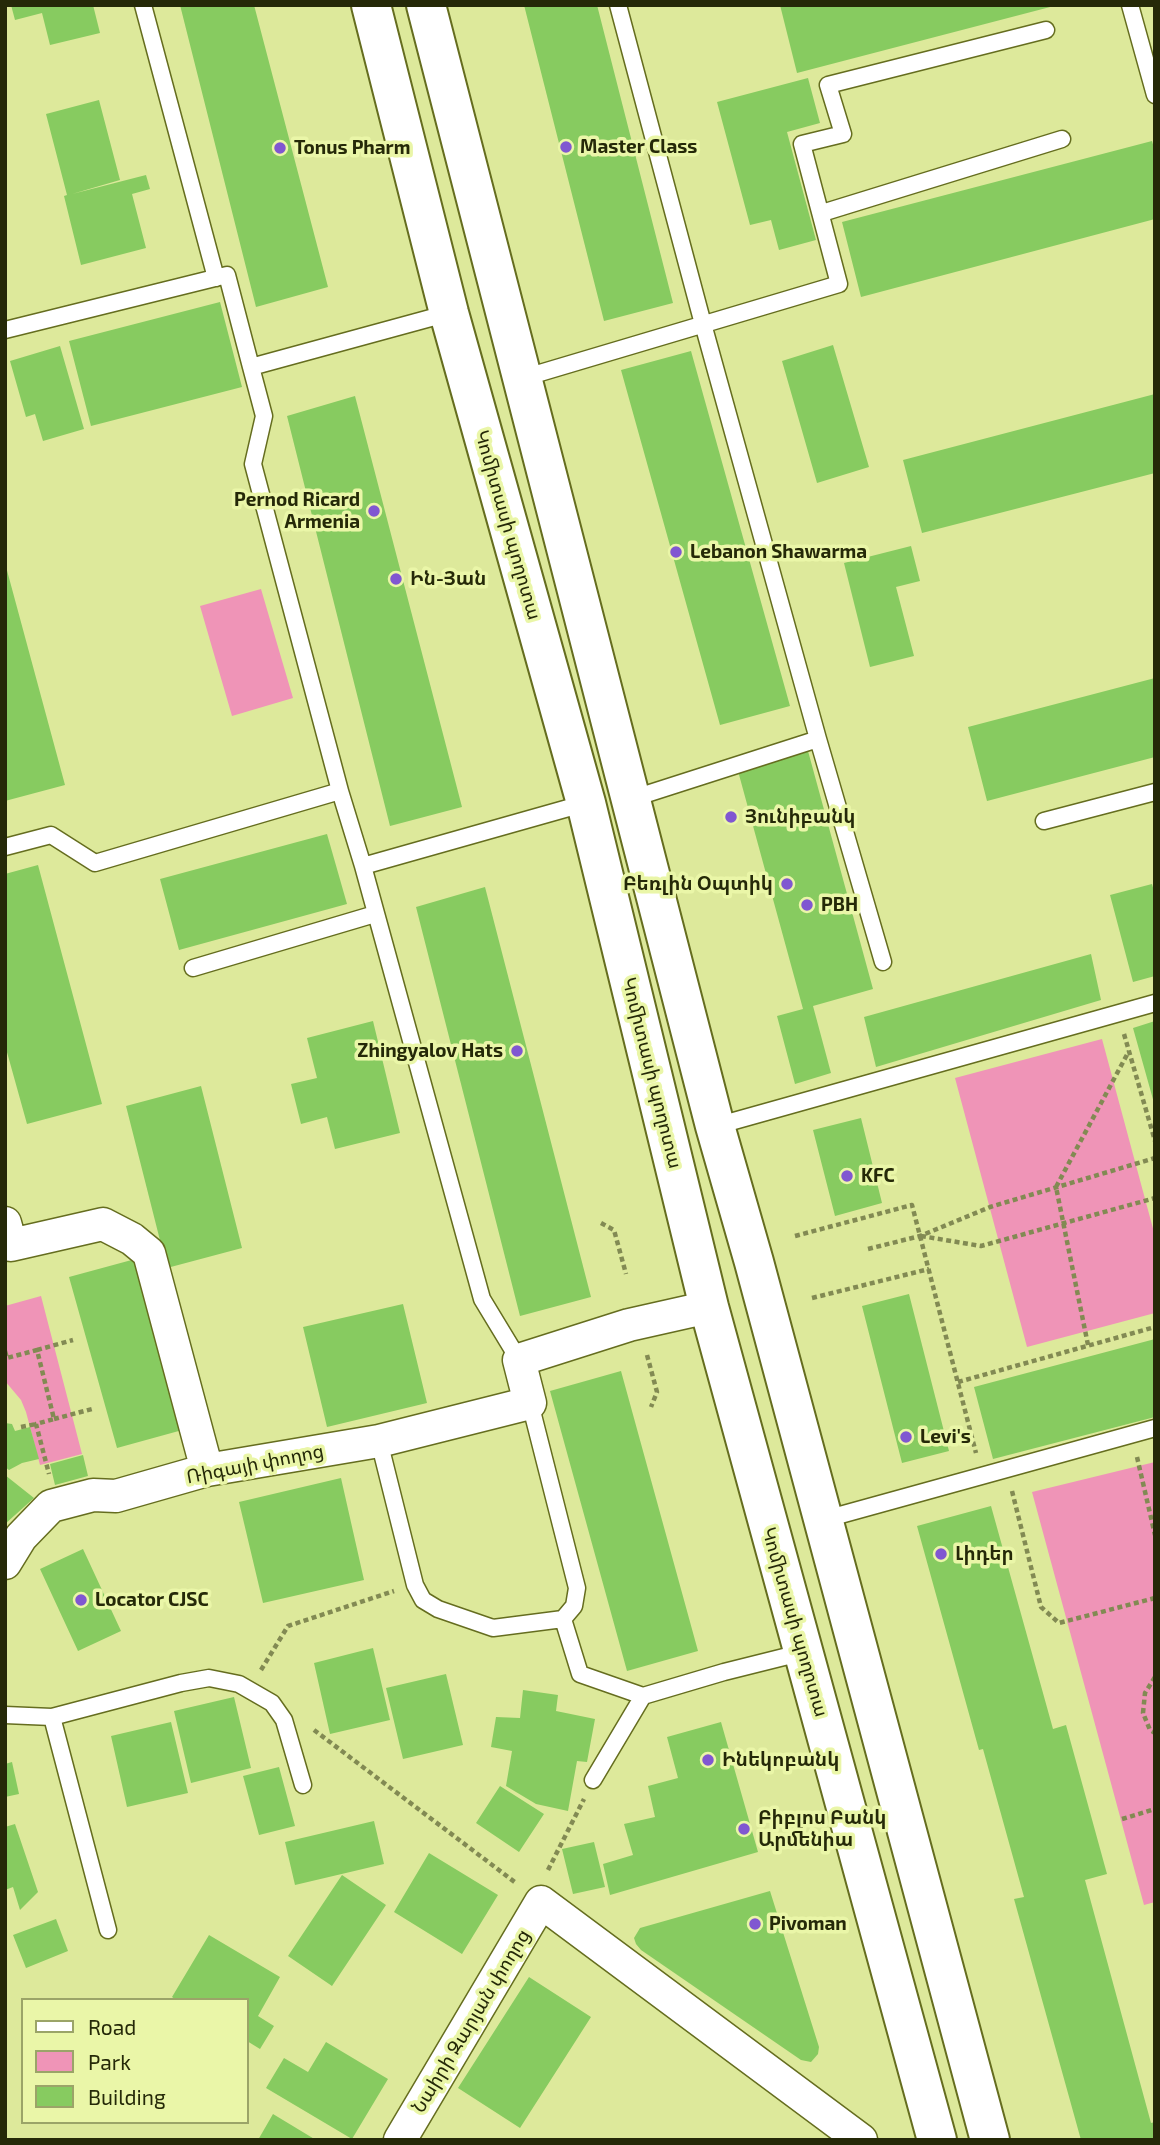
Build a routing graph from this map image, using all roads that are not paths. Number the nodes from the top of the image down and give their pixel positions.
1 (143, 5) edge
2 (370, 5) edge
3 (426, 5) edge
4 (618, 5) edge
5 (1130, 5) edge
6 (1045, 30) dead end
7 (1155, 95) edge
8 (1062, 139) dead end
9 (821, 213) junction
10 (216, 278) junction
11 (449, 313) junction
12 (703, 324) junction
13 (5, 330) edge
14 (251, 366) junction
15 (523, 378) junction
16 (818, 739) junction
17 (340, 791) junction
18 (1155, 792) edge
19 (631, 799) junction
20 (586, 803) junction
21 (1044, 821) dead end
22 (5, 847) edge
23 (363, 866) junction
24 (375, 914) junction
25 (883, 962) dead end
26 (193, 968) dead end
27 (1155, 1003) edge
28 (715, 1126) junction
29 (8, 1234) edge
30 (709, 1307) junction
31 (519, 1360) junction
32 (530, 1403) junction
33 (1155, 1428) edge
34 (379, 1441) junction
35 (207, 1470) junction
36 (822, 1520) junction
37 (5, 1563) edge
38 (563, 1619) junction
39 (804, 1652) junction
40 (642, 1696) junction
41 (5, 1715) edge
42 (52, 1717) junction
43 (593, 1780) road end
44 (303, 1785) dead end
45 (108, 1930) dead end
46 (400, 2140) edge
47 (861, 2140) edge
48 (937, 2140) edge
49 (990, 2140) edge

1 - 10 lane
2 - 11 main road, Կոմիտասի պողոտա
3 - 15 main road
4 - 12 lane
5 - 7 lane
6 - 9 lane
8 - 9 lane
9 - 12 lane
10 - 13 lane
10 - 14 lane
11 - 14 lane
11 - 20 main road, Կոմիտասի պողոտա
12 - 15 lane
12 - 16 lane
14 - 17 lane
15 - 19 main road
16 - 19 lane
16 - 25 lane
17 - 22 lane
17 - 23 lane
18 - 21 lane
19 - 28 main road
20 - 23 lane
20 - 30 main road, Կոմիտասի պողոտա
23 - 24 lane
24 - 26 lane
24 - 31 lane
27 - 28 lane
28 - 36 main road
29 - 35 street
30 - 31 street
30 - 39 main road, Կոմիտասի պողոտա
31 - 32 street
32 - 34 street, Ռիգայի փողոց
32 - 38 lane
33 - 36 lane
34 - 35 street, Ռիգայի փողոց
34 - 38 lane
35 - 37 street, Ռիգայի փողոց
36 - 49 main road
38 - 40 lane
39 - 40 lane
39 - 48 main road, Կոմիտասի պողոտա
40 - 43 lane
41 - 42 lane
42 - 44 lane
42 - 45 lane
46 - 47 street, Նաիրի Զարյան փողոց

